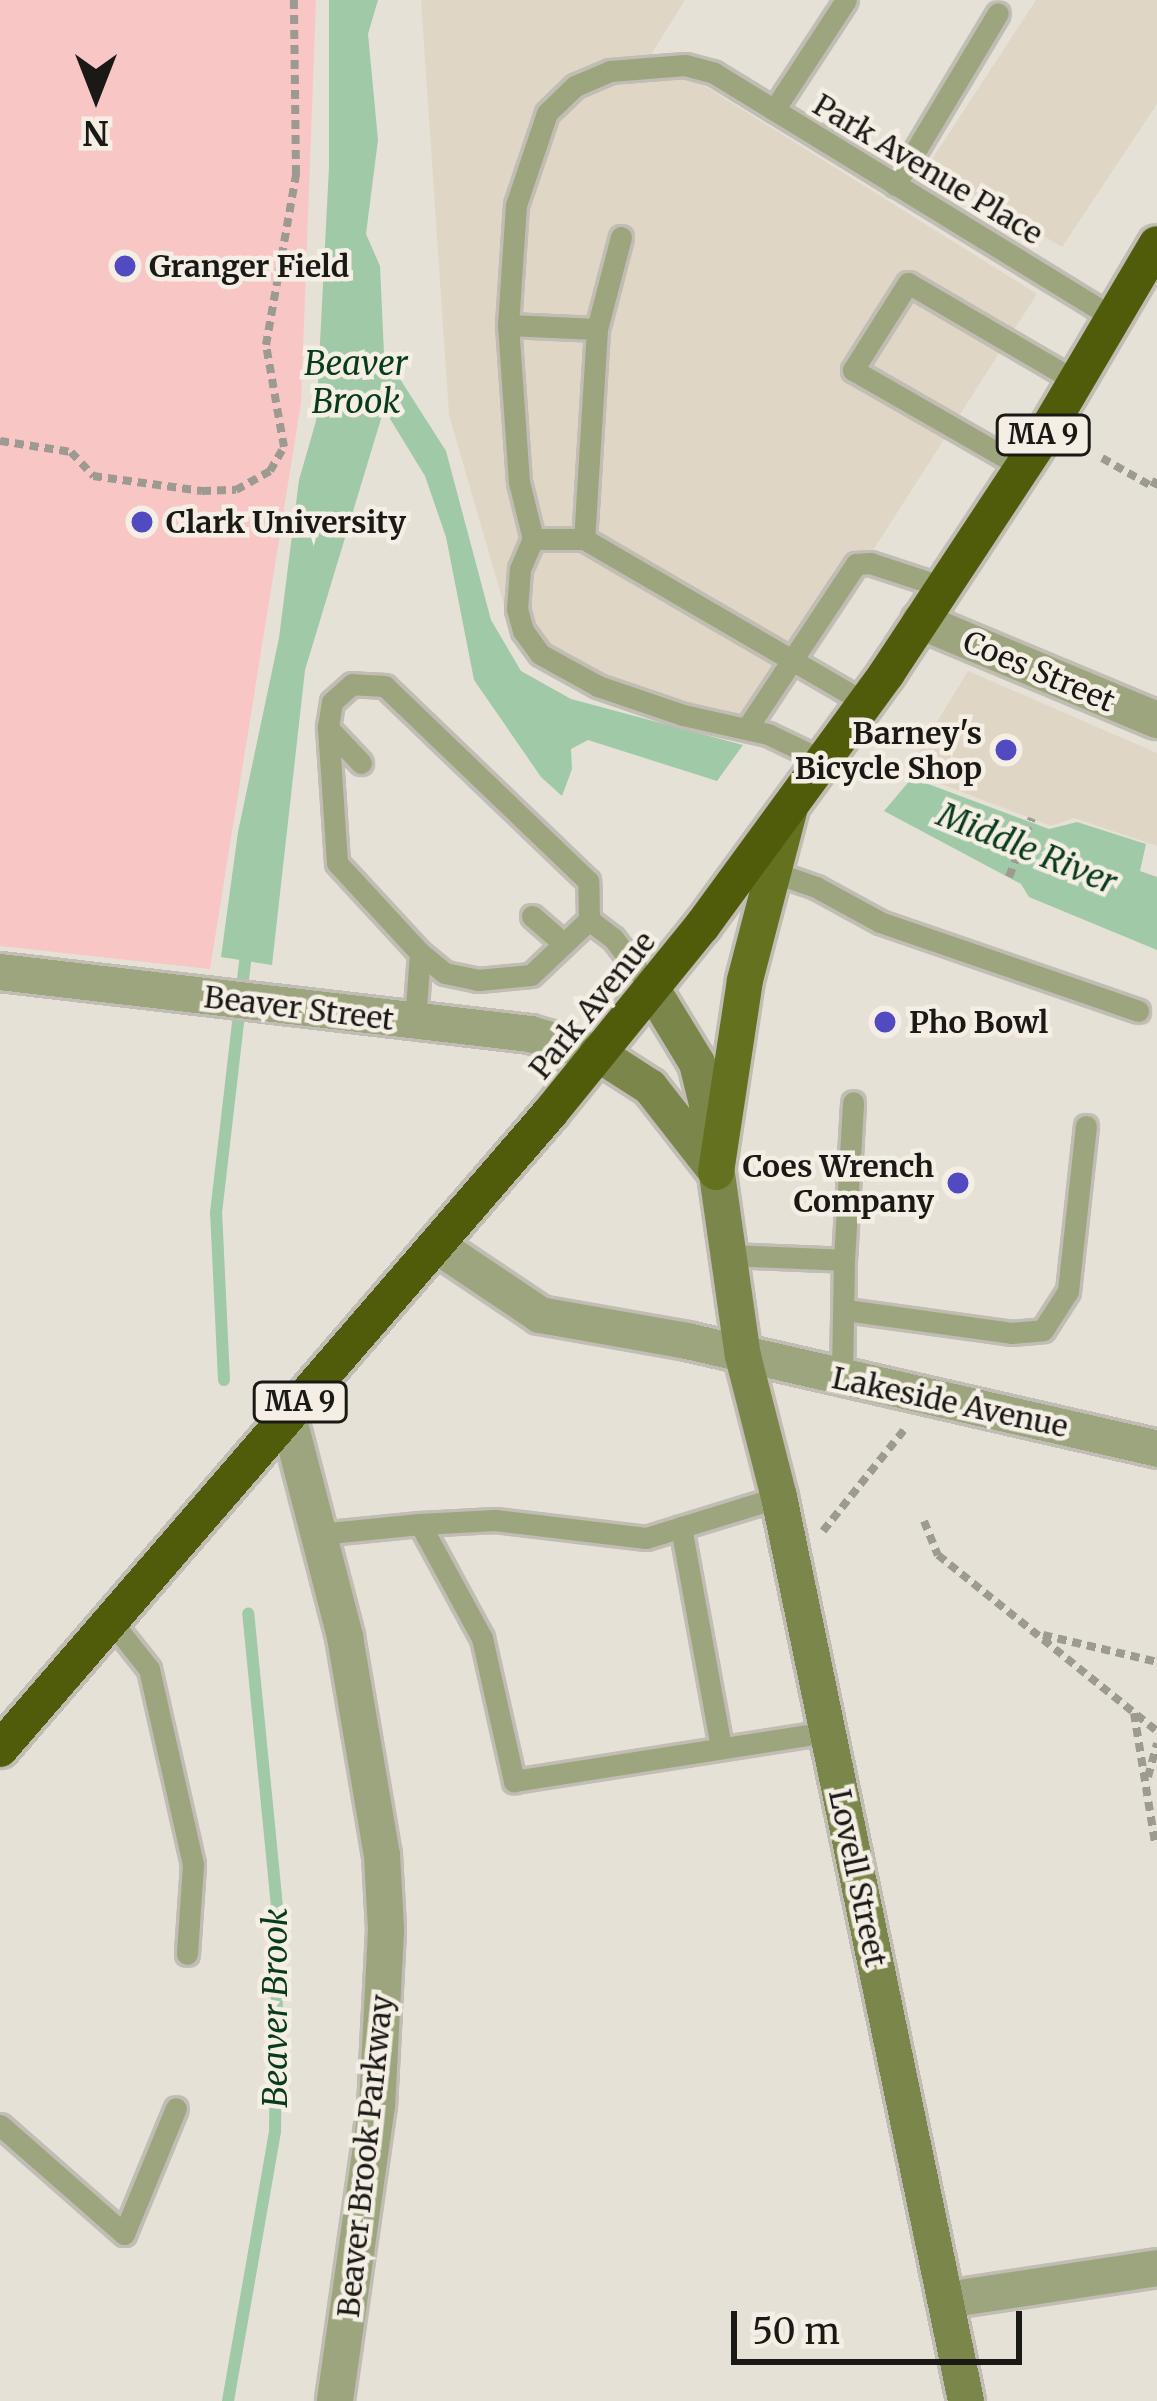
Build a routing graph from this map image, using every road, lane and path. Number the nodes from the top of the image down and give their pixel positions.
1 (294, 0) edge
2 (846, 0) edge
3 (998, 13) dead end
4 (774, 110) junction
5 (896, 185) junction
6 (621, 237) dead end
7 (1157, 244) edge
8 (1112, 317) junction
9 (508, 326) junction
10 (597, 329) junction
11 (1076, 381) junction
12 (0, 441) edge
13 (1102, 458) dead end
14 (1022, 467) junction
15 (1157, 479) edge
16 (533, 538) junction
17 (584, 538) junction
18 (943, 586) junction
19 (920, 621) junction
20 (791, 659) junction
21 (866, 703) junction
22 (1157, 720) edge
23 (328, 727) junction
24 (747, 728) junction
25 (824, 761) junction
26 (361, 764) dead end
27 (790, 808) junction
28 (1032, 818) dead end
29 (773, 872) junction
30 (1009, 878) dead end
31 (532, 916) dead end
32 (589, 920) junction
33 (562, 942) junction
34 (420, 953) junction
35 (0, 971) edge
36 (652, 989) junction
37 (1138, 1011) dead end
38 (415, 1021) junction
39 (597, 1053) junction
40 (853, 1102) dead end
41 (1086, 1126) dead end
42 (716, 1172) junction
43 (436, 1246) junction
44 (727, 1255) junction
45 (844, 1260) junction
46 (846, 1310) junction
47 (743, 1356) junction
48 (842, 1380) junction
49 (289, 1416) junction
50 (911, 1420) dead end
51 (1157, 1449) edge
52 (778, 1497) junction
53 (924, 1522) dead end
54 (420, 1524) junction
55 (681, 1527) junction
56 (319, 1534) junction
57 (821, 1534) dead end
58 (111, 1621) junction
59 (1036, 1633) junction
60 (1157, 1662) edge
61 (1134, 1712) junction
62 (1157, 1730) edge
63 (828, 1732) junction
64 (1157, 1743) edge
65 (721, 1748) junction
66 (0, 1749) edge
67 (1146, 1785) junction
68 (1155, 1827) edge
69 (1155, 1842) edge
70 (187, 1954) dead end
71 (176, 2108) dead end
72 (0, 2125) edge
73 (1157, 2267) edge
74 (946, 2300) junction
75 (335, 2401) edge
76 (966, 2401) edge

1 - 12 path
2 - 4 lane
3 - 5 lane
4 - 5 lane, Park Avenue Place
4 - 9 lane, Park Avenue Place
5 - 8 lane, Park Avenue Place
6 - 10 lane
7 - 8 highway, Park Avenue / MA 9
8 - 11 highway, Park Avenue / MA 9
9 - 10 lane
9 - 16 lane
10 - 17 lane
11 - 14 highway, Park Avenue / MA 9
11 - 14 lane
13 - 15 path
14 - 18 highway, Park Avenue / MA 9
16 - 17 lane
16 - 24 lane
17 - 20 lane
18 - 19 highway, Park Avenue / MA 9
18 - 20 lane
19 - 21 highway, Park Avenue / MA 9
19 - 22 street, Coes Street
20 - 21 lane
20 - 24 lane
21 - 25 highway, Park Avenue / MA 9
23 - 26 lane
23 - 32 lane
23 - 34 lane
24 - 25 lane
25 - 27 highway, Park Avenue / MA 9
27 - 29 main road
27 - 36 highway, Park Avenue / MA 9
28 - 30 path
29 - 37 lane
29 - 42 main road
31 - 33 lane
32 - 33 lane
32 - 36 lane
33 - 34 lane
34 - 38 lane
35 - 38 street, Beaver Street
36 - 39 highway, Park Avenue / MA 9
36 - 42 street, Lovell Street
38 - 39 street, Beaver Street
39 - 42 street
39 - 43 highway, Park Avenue / MA 9
40 - 45 lane
41 - 46 lane
42 - 44 street, Lovell Street
43 - 47 street, Lakeside Avenue
43 - 49 highway, Park Avenue / MA 9
44 - 45 lane
44 - 47 street, Lovell Street
45 - 46 lane
46 - 48 lane
47 - 48 street, Lakeside Avenue
47 - 52 street, Lovell Street
48 - 51 street, Lakeside Avenue
49 - 56 street, Beaver Brook Parkway
49 - 58 highway, Park Avenue / MA 9
50 - 57 path
52 - 55 lane
52 - 63 street, Lovell Street
53 - 59 path
54 - 55 lane
54 - 56 lane
54 - 65 lane
55 - 65 lane
56 - 75 street, Beaver Brook Parkway
58 - 66 highway, Park Avenue / MA 9
58 - 70 lane
59 - 60 path
59 - 61 path
61 - 62 path
61 - 67 path
63 - 65 lane
63 - 74 street, Lovell Street
64 - 67 path
67 - 68 path
68 - 69 path
71 - 72 lane
73 - 74 street
74 - 76 street, Lovell Street

